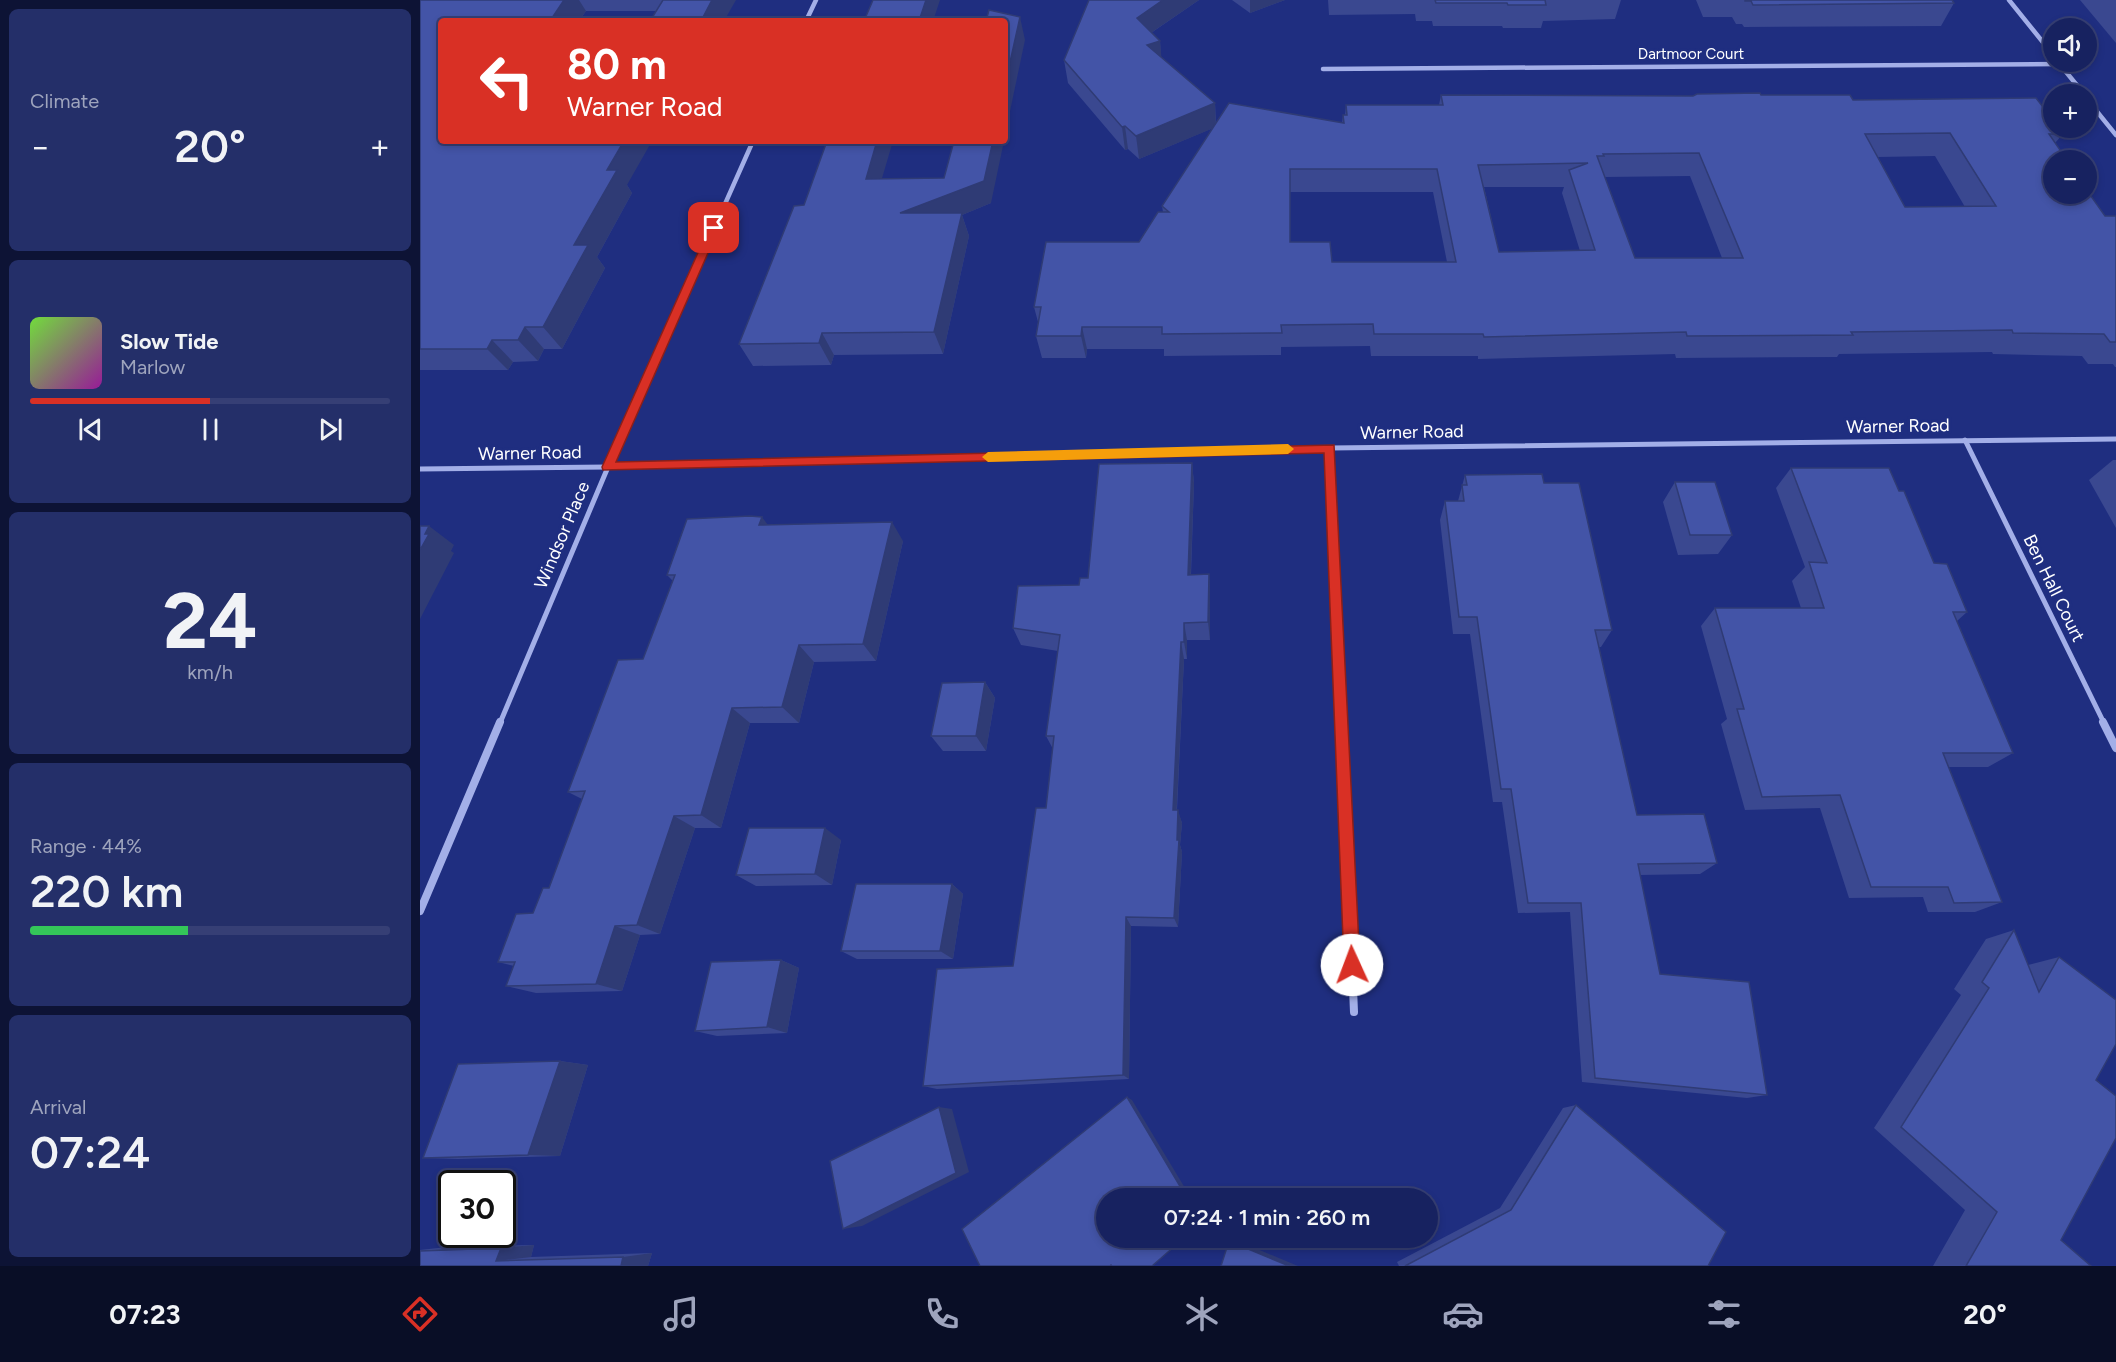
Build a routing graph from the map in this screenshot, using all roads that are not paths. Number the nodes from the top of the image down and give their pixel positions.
1 (816, 0) edge
2 (2009, 0) edge
3 (808, 18) edge
4 (2043, 42) edge
5 (2043, 63) edge
6 (1323, 69) dead end
7 (2066, 72) edge
8 (2076, 84) edge
9 (2097, 112) edge
10 (2116, 135) edge
11 (752, 144) edge
12 (2116, 438) edge
13 (1965, 440) junction
14 (1330, 448) junction
15 (608, 467) junction
16 (420, 469) edge
17 (2116, 748) edge
18 (420, 911) edge
19 (1354, 1012) dead end

1 - 3 street
2 - 4 street
5 - 6 street, Dartmoor Court
7 - 8 street
9 - 10 street
11 - 15 street, Windsor Place
12 - 13 street, Warner Road
13 - 14 street, Warner Road
13 - 17 street, Ben Hall Court
14 - 15 street, Warner Road
14 - 19 street
15 - 16 street, Warner Road
15 - 18 street, Windsor Place

